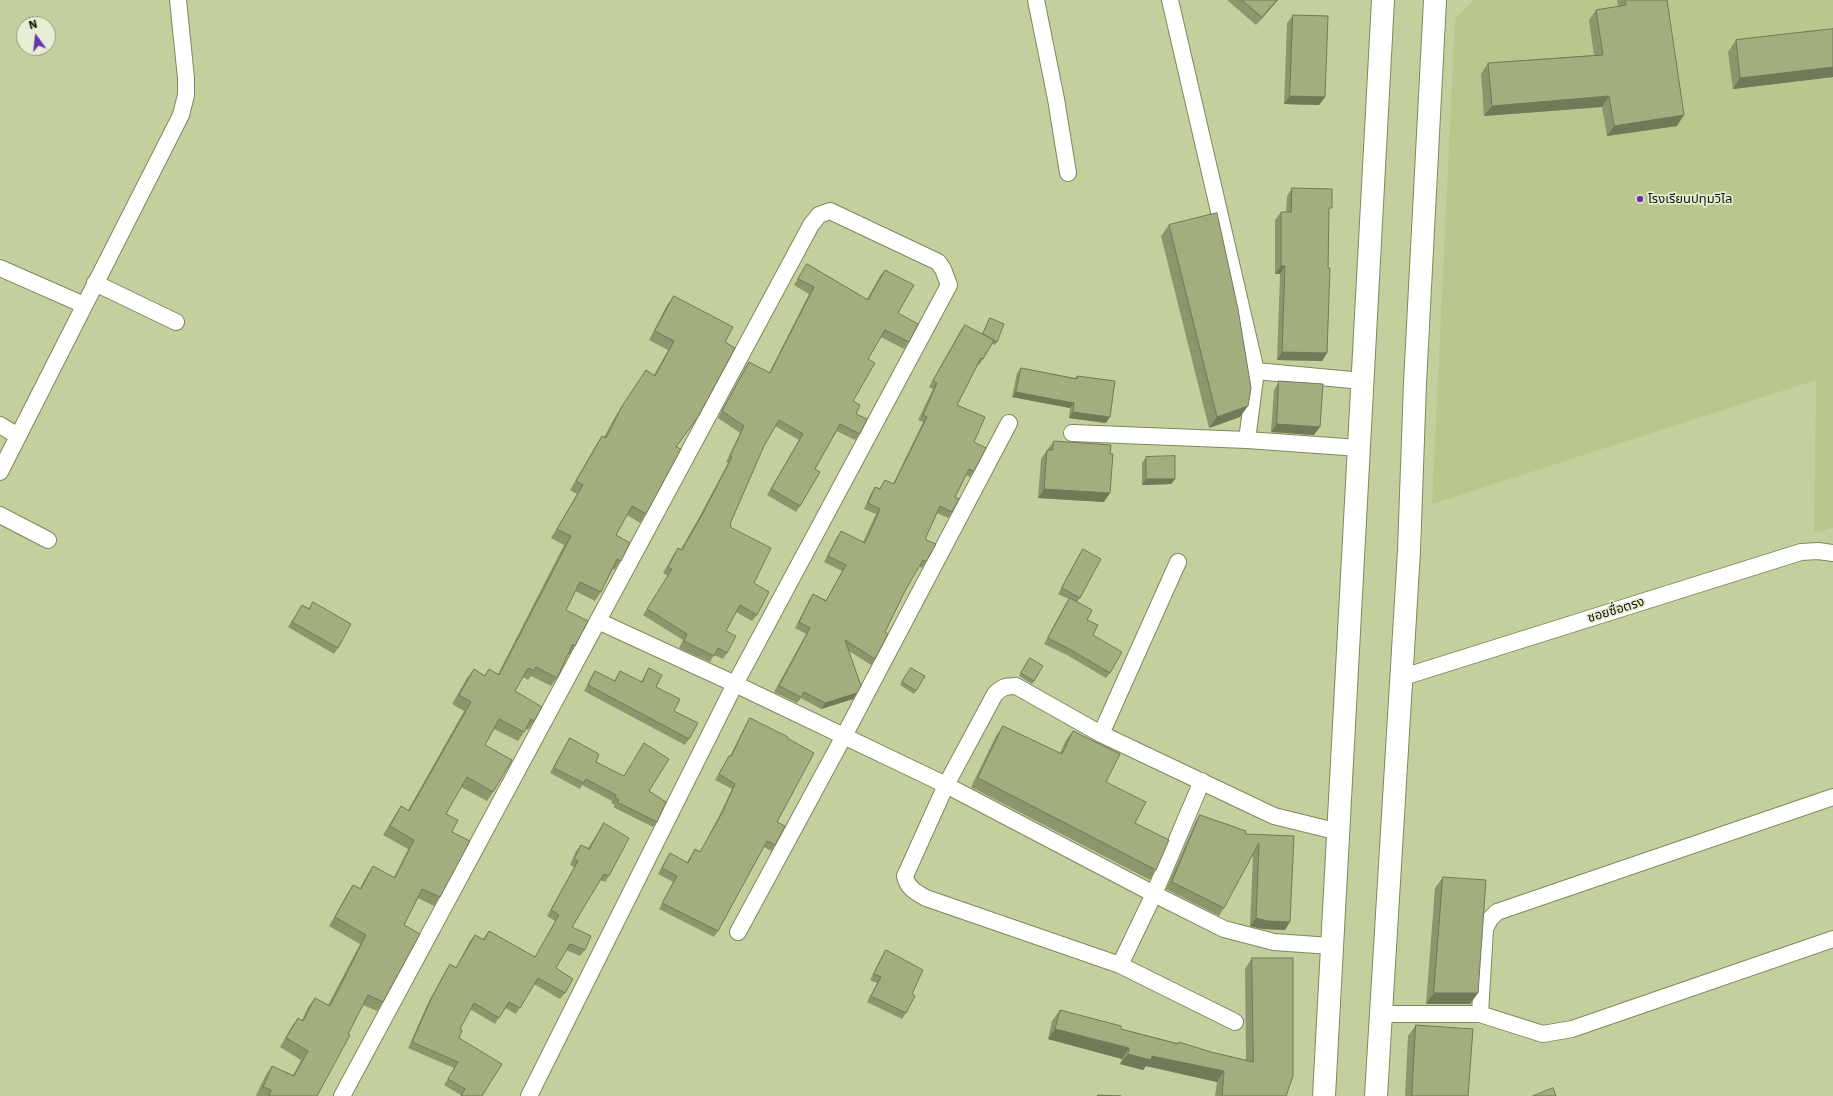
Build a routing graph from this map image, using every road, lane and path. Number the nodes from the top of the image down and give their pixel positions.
1 (178, 0) edge
2 (1036, 0) edge
3 (1170, 0) edge
4 (1435, 1) edge
5 (1382, 2) edge
6 (1068, 173) dead end
7 (0, 268) edge
8 (95, 283) junction
9 (84, 305) junction
10 (176, 322) dead end
11 (1256, 372) junction
12 (1362, 381) junction
13 (1009, 423) dead end
14 (0, 425) edge
15 (1072, 433) dead end
16 (18, 436) junction
17 (1248, 440) junction
18 (1359, 448) junction
19 (0, 472) edge
20 (0, 515) edge
21 (48, 540) dead end
22 (1833, 554) edge
23 (1178, 562) dead end
24 (598, 621) junction
25 (1400, 678) junction
26 (736, 684) junction
27 (1101, 734) junction
28 (844, 736) junction
29 (1202, 781) junction
30 (946, 785) junction
31 (1833, 797) edge
32 (1339, 832) junction
33 (1154, 894) junction
34 (738, 932) dead end
35 (1833, 939) edge
36 (1331, 946) junction
37 (1120, 965) junction
38 (1382, 1014) junction
39 (1480, 1014) junction
40 (1235, 1022) dead end
41 (342, 1096) edge
42 (529, 1096) edge
43 (1324, 1096) edge
44 (1376, 1096) edge

1 - 8 street
2 - 6 street
3 - 11 street
4 - 25 main road
5 - 12 main road
7 - 9 street
8 - 9 street
8 - 10 street
9 - 16 street
11 - 12 street
11 - 17 street
12 - 18 main road
13 - 28 street
14 - 16 street
15 - 17 street
16 - 19 street
17 - 18 street
18 - 32 main road
20 - 21 street
22 - 25 street, ซอยซื่อตรง
23 - 27 street
24 - 26 street
24 - 26 street
24 - 41 street
25 - 38 main road
26 - 28 street
26 - 42 street
27 - 29 street
27 - 30 street
28 - 30 street
28 - 34 street
29 - 32 street
29 - 33 street
30 - 33 street
30 - 37 street
31 - 39 street
32 - 36 main road
33 - 36 street
33 - 37 street
35 - 39 street
36 - 43 main road
37 - 40 street
38 - 39 street
38 - 44 main road

